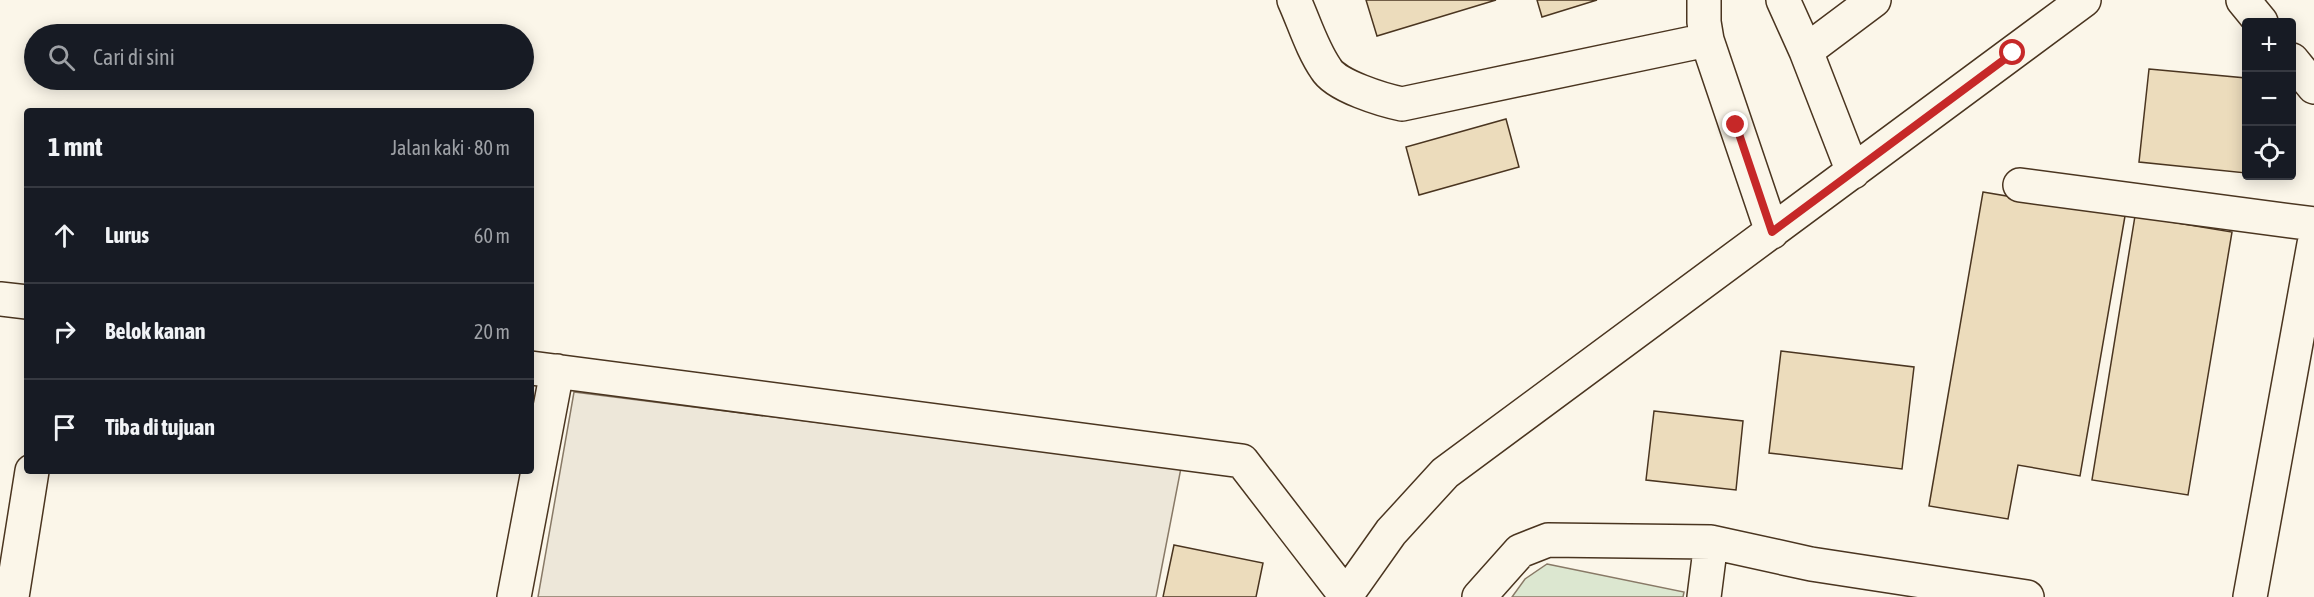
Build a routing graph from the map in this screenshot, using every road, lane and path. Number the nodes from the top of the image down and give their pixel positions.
1 (1294, 0) edge
2 (1704, 0) edge
3 (1783, 0) edge
4 (1874, 0) edge
5 (2084, 0) edge
6 (2243, 0) edge
7 (2258, 18) edge
8 (1707, 40) junction
9 (1806, 51) junction
10 (2296, 65) edge
11 (2314, 87) edge
12 (1853, 172) junction
13 (2020, 185) dead end
14 (2314, 224) edge
15 (1772, 232) junction
16 (2314, 244) edge
17 (0, 298) edge
18 (24, 302) edge
19 (544, 370) edge
20 (534, 446) edge
21 (32, 474) edge
22 (530, 474) edge
23 (1711, 542) junction
24 (12, 597) edge
25 (514, 597) edge
26 (1345, 597) edge
27 (1479, 597) edge
28 (1704, 597) edge
29 (2027, 597) edge
30 (2250, 597) edge

1 - 8 lane
2 - 8 lane
3 - 9 lane
4 - 9 lane
5 - 12 lane
6 - 7 lane
8 - 15 lane
9 - 12 lane
10 - 11 lane
12 - 15 lane
13 - 14 lane
15 - 26 lane
16 - 30 lane
17 - 18 lane
19 - 20 lane
19 - 26 lane
21 - 24 lane
22 - 25 lane
23 - 27 lane
23 - 28 lane
23 - 29 lane

